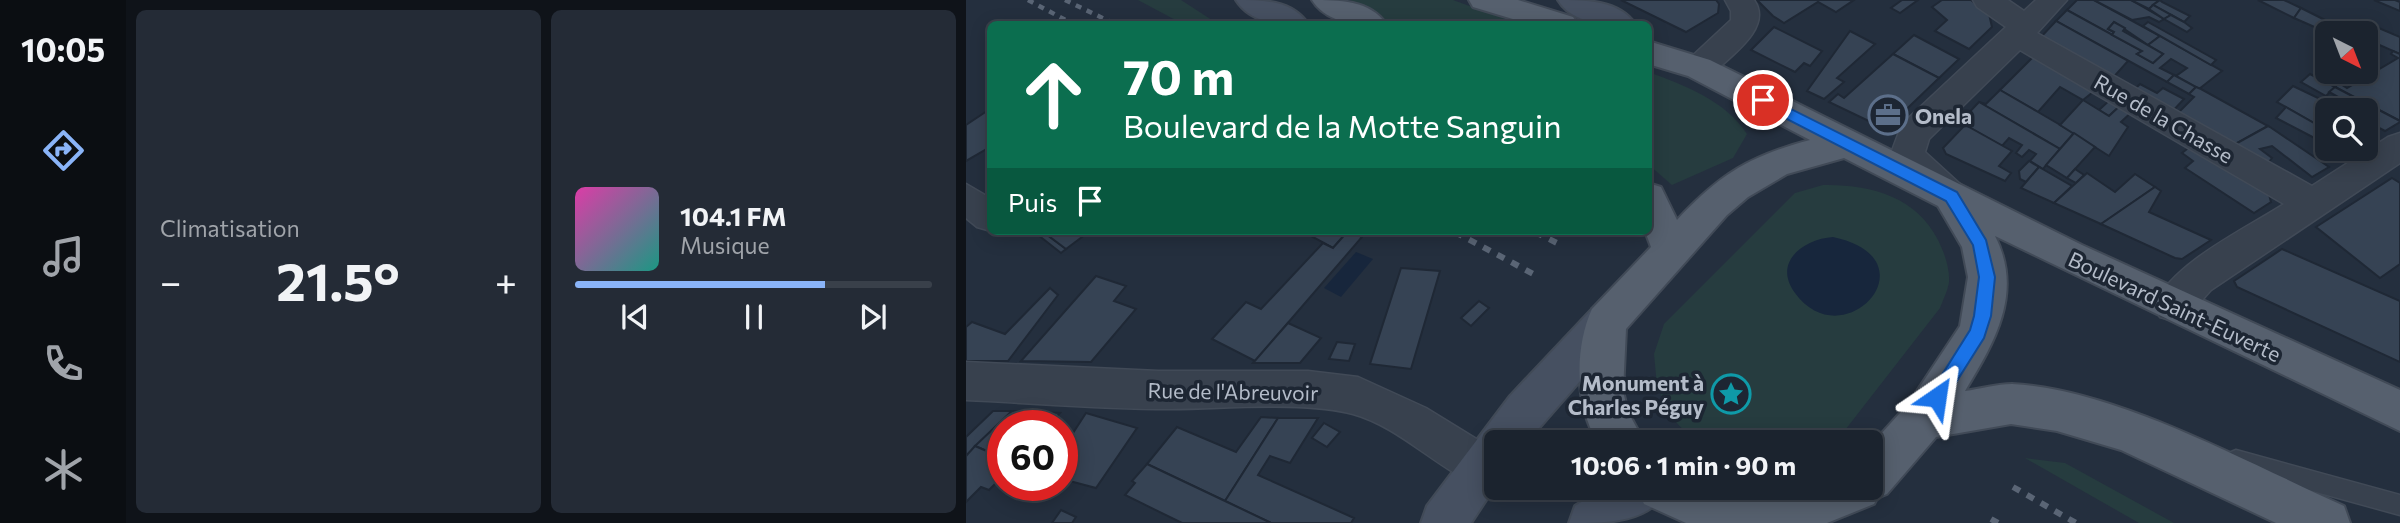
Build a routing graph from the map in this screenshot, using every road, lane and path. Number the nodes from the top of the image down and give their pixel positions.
1 (1251, 0) edge
2 (1327, 0) edge
3 (1484, 0) edge
4 (1573, 0) edge
5 (1739, 0) edge
6 (1987, 0) edge
7 (2053, 0) edge
8 (1287, 21) edge
9 (1365, 21) edge
10 (1552, 21) edge
11 (1613, 21) edge
12 (2021, 30) junction
13 (1652, 43) edge
14 (1652, 53) edge
15 (1699, 68) junction
16 (1849, 143) junction
17 (2400, 146) edge
18 (1951, 197) junction
19 (966, 198) edge
20 (2312, 203) junction
21 (1652, 206) edge
22 (987, 215) edge
23 (1672, 250) junction
24 (2173, 305) junction
25 (1606, 322) junction
26 (966, 381) edge
27 (2400, 411) edge
28 (1923, 418) junction
29 (1510, 430) edge
30 (1615, 430) edge
31 (2128, 431) junction
32 (1484, 449) edge
33 (1883, 464) edge
34 (1484, 465) edge
35 (1627, 500) edge
36 (1832, 500) edge
37 (2400, 505) edge
38 (1676, 507) edge
39 (1444, 523) edge
40 (1592, 523) edge
41 (2327, 523) edge

1 - 8 main road
2 - 9 main road
3 - 10 main road
4 - 11 main road
5 - 15 street
6 - 12 street
7 - 12 street
12 - 18 street
12 - 20 street, Rue de la Chasse
13 - 15 main road
14 - 15 main road, Boulevard Saint-Euverte
15 - 16 main road, Boulevard Saint-Euverte
16 - 18 main road, Boulevard Saint-Euverte
16 - 23 main road
17 - 20 street
18 - 24 main road, Boulevard Saint-Euverte
18 - 28 main road
19 - 22 street
20 - 24 street
21 - 23 main road
23 - 25 main road
24 - 27 main road, Boulevard Saint-Euverte
25 - 29 main road
25 - 30 main road
26 - 32 street, Rue de l'Abreuvoir
28 - 31 main road
28 - 33 main road
31 - 37 lane
31 - 41 main road
34 - 39 main road
35 - 40 main road
36 - 38 main road

